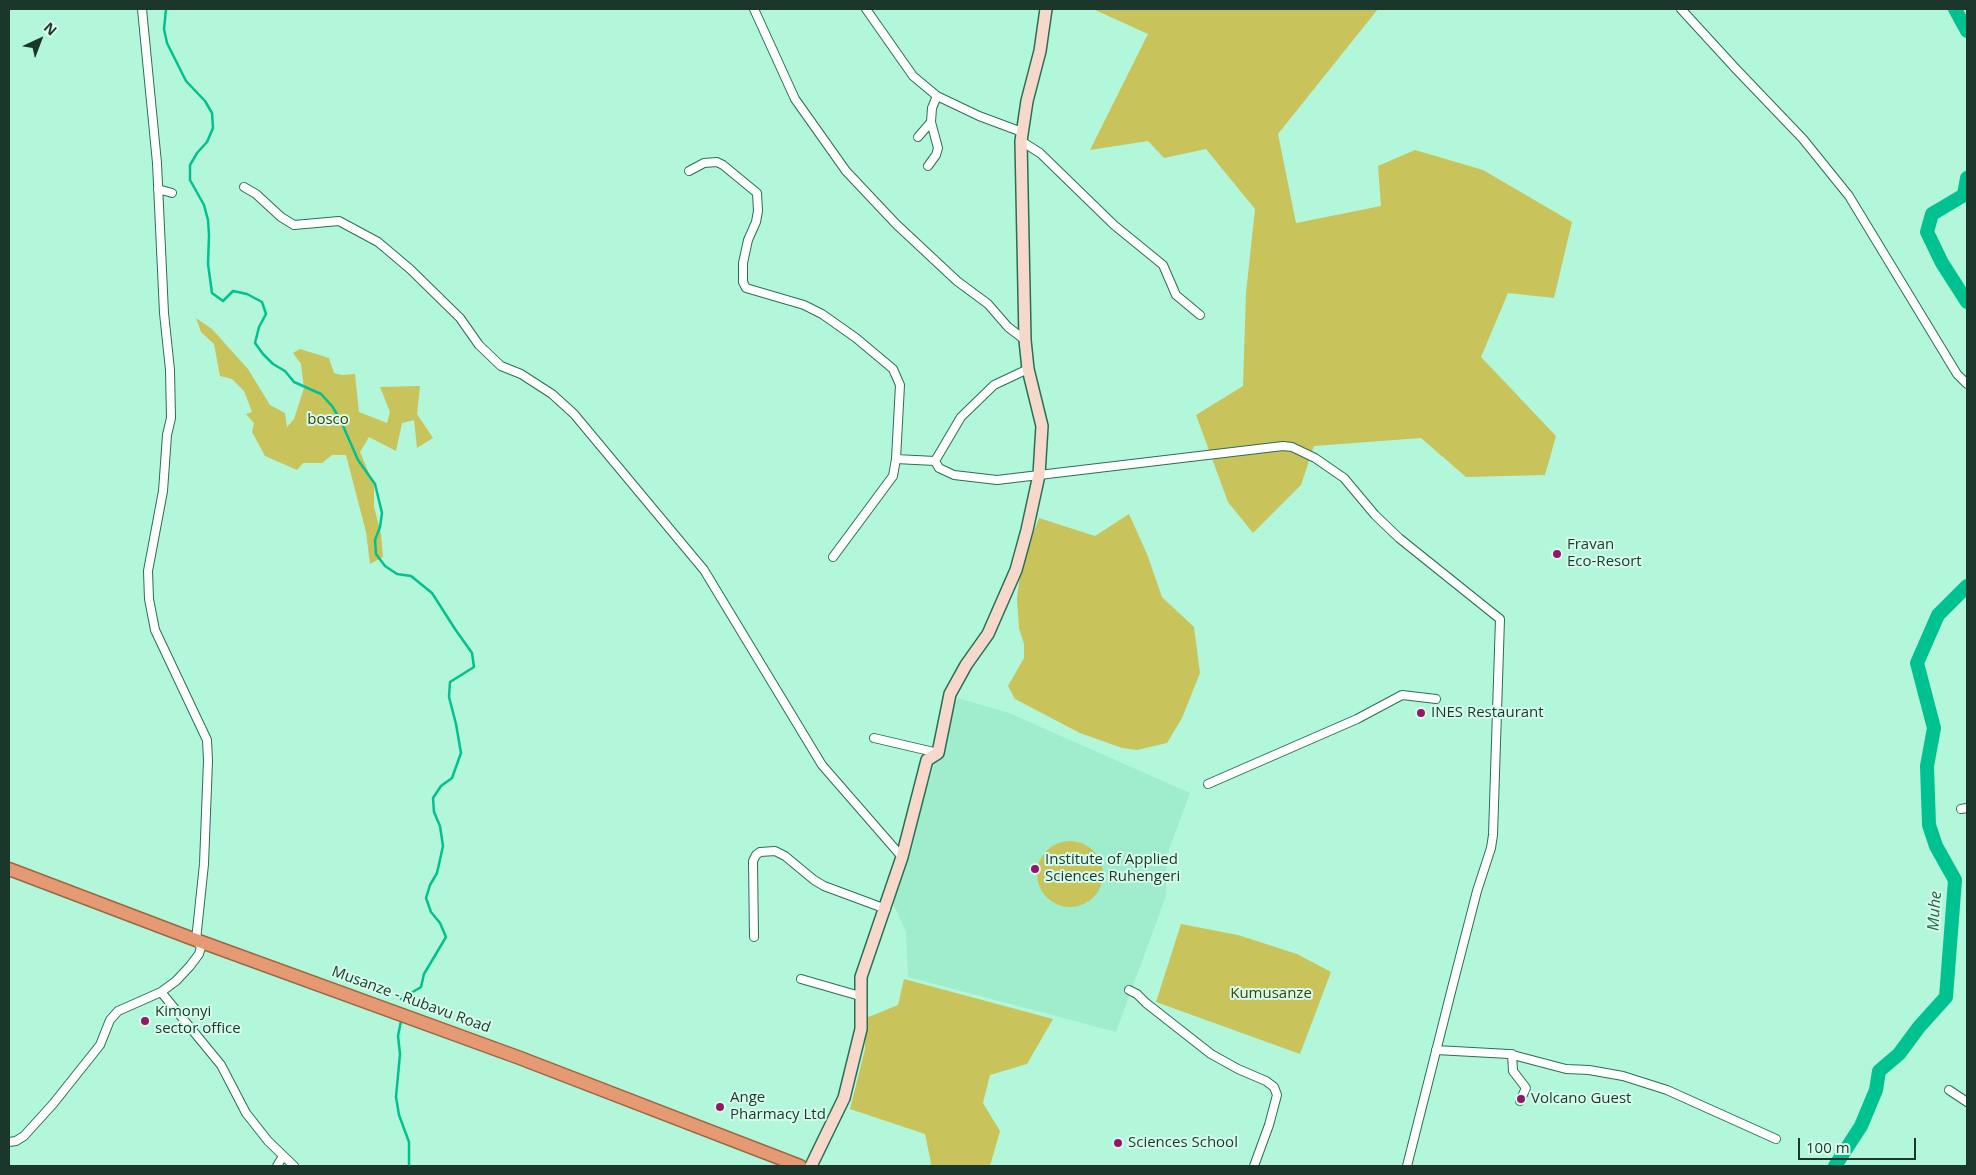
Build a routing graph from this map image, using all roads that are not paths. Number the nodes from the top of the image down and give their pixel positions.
1 (142, 9) edge
2 (754, 9) edge
3 (866, 9) edge
4 (1046, 9) edge
5 (1681, 9) edge
6 (938, 96) junction
7 (931, 122) junction
8 (918, 137) dead end
9 (1022, 137) junction
10 (928, 166) dead end
11 (688, 172) dead end
12 (244, 187) dead end
13 (158, 189) junction
14 (172, 193) dead end
15 (1200, 314) dead end
16 (1025, 340) junction
17 (1028, 369) junction
18 (1967, 384) edge
19 (896, 459) junction
20 (935, 461) junction
21 (1038, 474) junction
22 (833, 557) dead end
23 (1436, 699) dead end
24 (874, 738) dead end
25 (938, 752) junction
26 (1208, 784) dead end
27 (902, 857) junction
28 (9, 869) edge
29 (886, 909) junction
30 (754, 937) dead end
31 (196, 940) junction
32 (800, 979) dead end
33 (1129, 990) dead end
34 (160, 992) junction
35 (860, 996) junction
36 (1436, 1050) junction
37 (1512, 1054) junction
38 (1949, 1090) dead end
39 (1520, 1101) dead end
40 (1967, 1102) edge
41 (1776, 1139) dead end
42 (9, 1143) edge
43 (283, 1156) junction
44 (277, 1166) edge
45 (294, 1166) edge
46 (800, 1166) edge
47 (811, 1166) edge
48 (1254, 1166) edge
49 (1407, 1166) edge

1 - 13 street
2 - 16 street
3 - 6 street
4 - 9 main road
5 - 18 street
6 - 7 street
6 - 9 street
7 - 8 street
7 - 10 street
9 - 15 street
9 - 16 main road
11 - 19 street
12 - 27 street
13 - 14 street
13 - 31 street
16 - 17 main road
17 - 20 street
17 - 21 main road
19 - 20 street
19 - 22 street
20 - 21 street
21 - 25 main road
21 - 36 street
23 - 26 street
24 - 25 street
25 - 27 main road
27 - 29 main road
28 - 31 highway, Musanze - Rubavu Road
29 - 30 street
29 - 35 main road
31 - 34 street
31 - 46 highway, Musanze - Rubavu Road
32 - 35 street
33 - 48 street
34 - 42 street
34 - 43 street
35 - 47 main road
36 - 37 street
36 - 49 street
37 - 39 street
37 - 41 street
38 - 40 street
43 - 44 street
43 - 45 street

